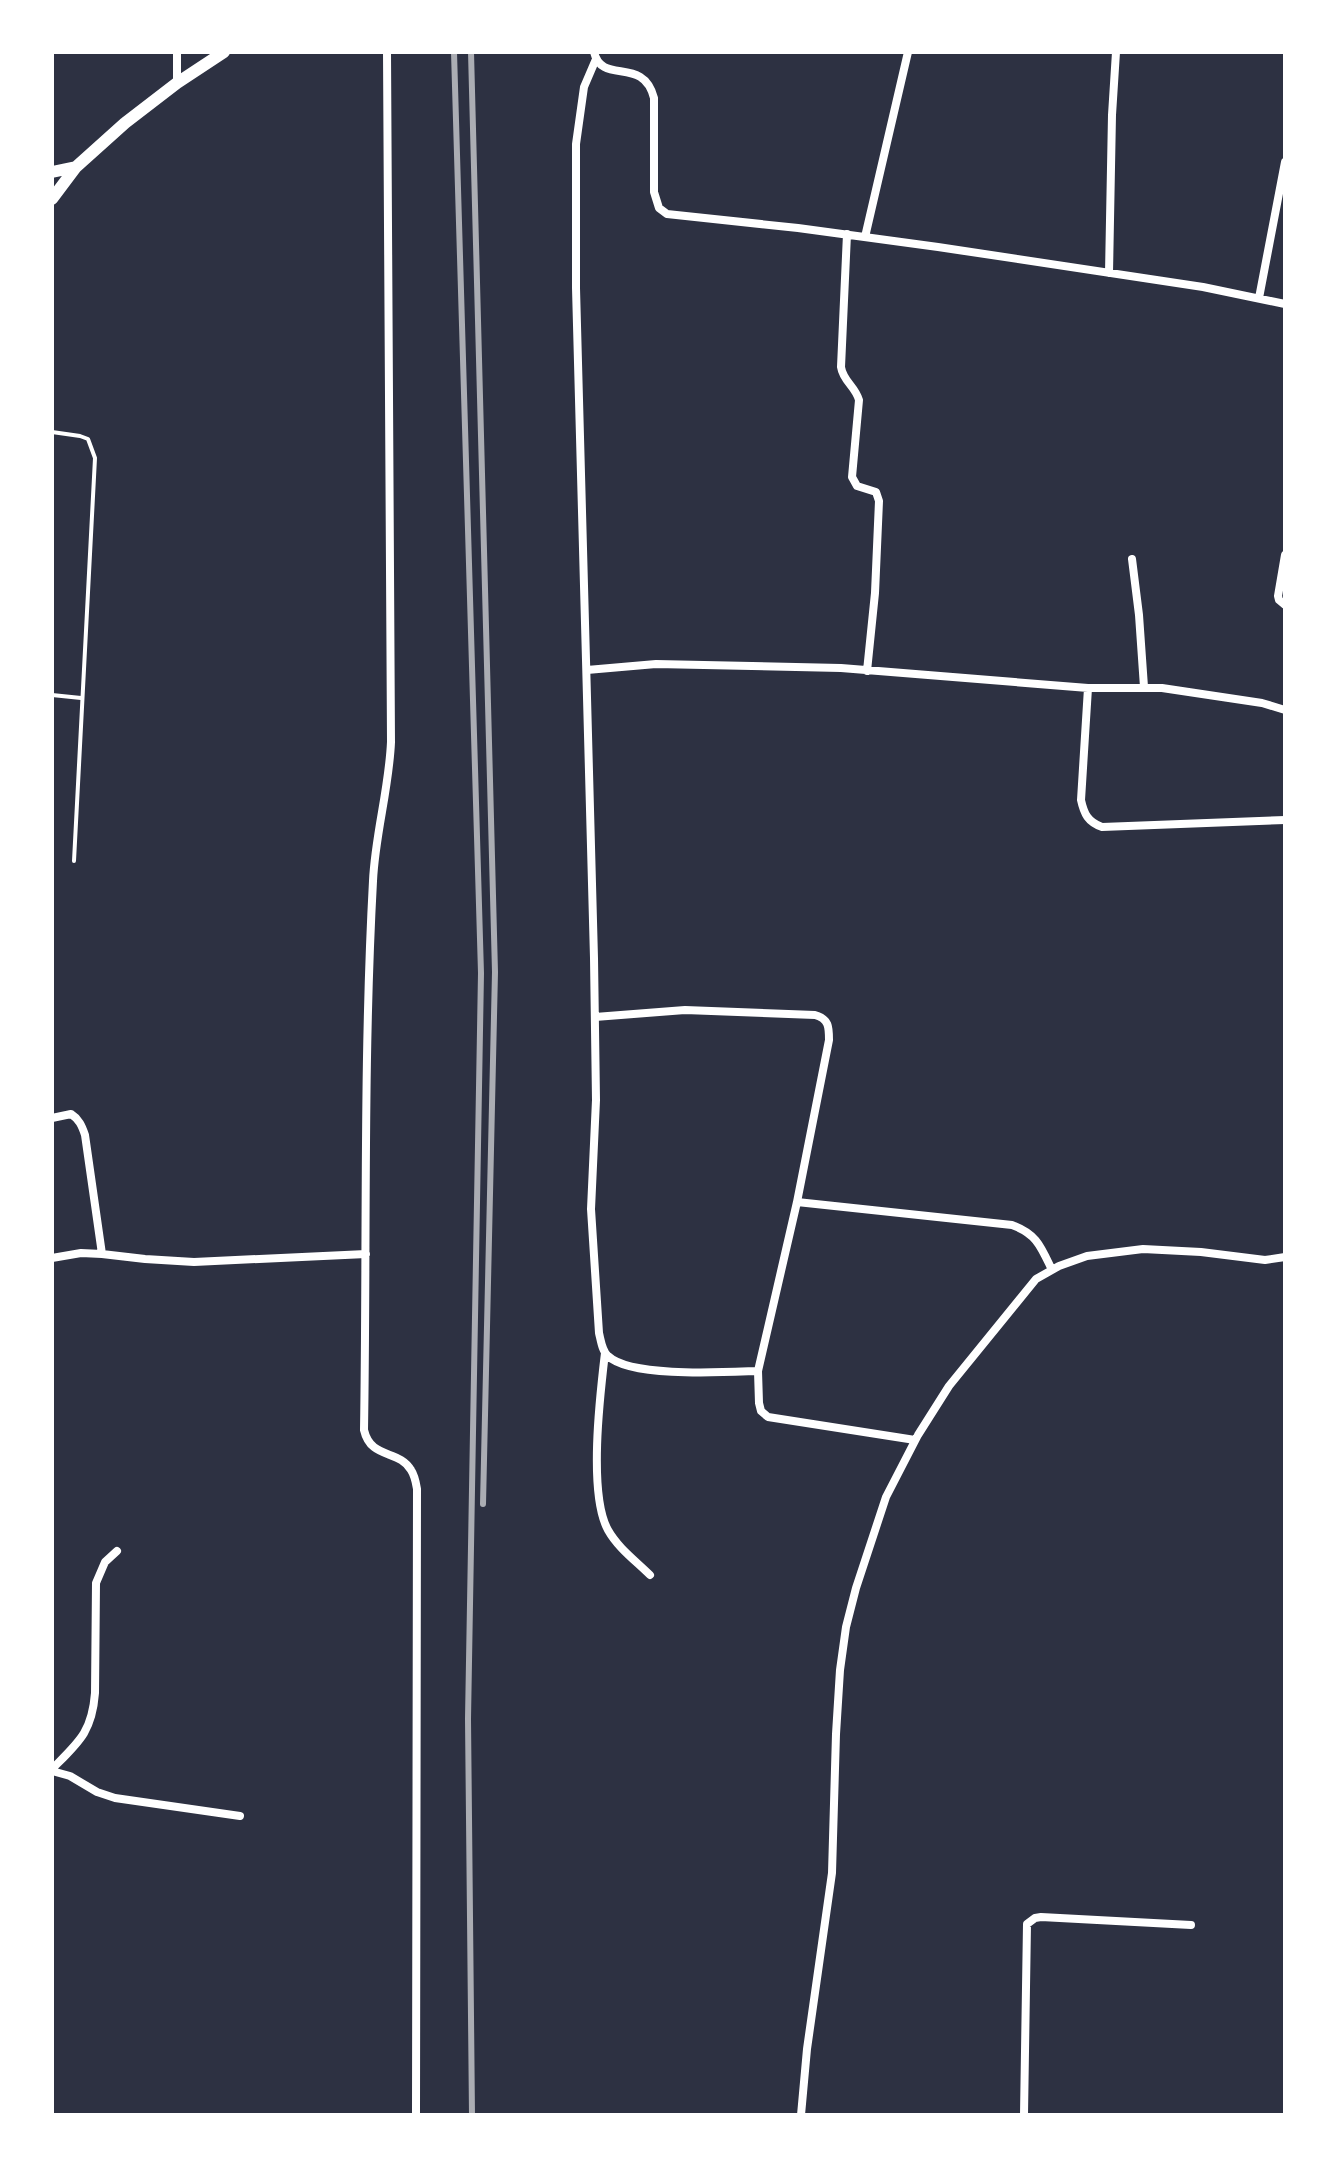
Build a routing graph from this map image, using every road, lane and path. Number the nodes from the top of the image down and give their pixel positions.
1 (177, 52) edge
2 (224, 52) edge
3 (387, 52) edge
4 (908, 52) edge
5 (1116, 52) edge
6 (595, 56) edge
7 (177, 83) junction
8 (1285, 162) edge
9 (76, 167) junction
10 (52, 172) edge
11 (52, 199) edge
12 (847, 234) junction
13 (865, 237) junction
14 (1109, 273) junction
15 (1259, 298) junction
16 (1285, 304) edge
17 (52, 432) edge
18 (1285, 555) edge
19 (1132, 559) dead end
20 (1285, 605) edge
21 (587, 670) junction
22 (867, 671) junction
23 (1144, 687) junction
24 (1088, 688) junction
25 (52, 695) edge
26 (82, 698) junction
27 (1285, 710) edge
28 (1285, 820) edge
29 (74, 861) dead end
30 (595, 1017) junction
31 (52, 1118) edge
32 (797, 1202) junction
33 (102, 1254) junction
34 (366, 1254) junction
35 (1285, 1257) edge
36 (52, 1258) edge
37 (1052, 1270) junction
38 (605, 1353) junction
39 (758, 1371) junction
40 (915, 1440) junction
41 (117, 1551) dead end
42 (650, 1575) dead end
43 (52, 1770) edge
44 (240, 1816) dead end
45 (1191, 1925) dead end
46 (416, 2115) edge
47 (801, 2115) edge
48 (1024, 2115) edge

1 - 7 street
2 - 7 main road
3 - 34 street
4 - 13 street
5 - 14 street
6 - 12 street
6 - 21 street
7 - 9 main road
8 - 15 street
9 - 10 main road
9 - 11 main road
12 - 13 street
12 - 22 street
13 - 14 street
14 - 15 street
15 - 16 street
17 - 26 lane
18 - 20 street
19 - 23 street
21 - 22 street
21 - 30 street
22 - 24 street
23 - 24 street
23 - 27 street
24 - 28 street
25 - 26 lane
26 - 29 lane
30 - 32 street
30 - 38 street
31 - 33 street
32 - 37 street
32 - 39 street
33 - 34 street
33 - 36 street
34 - 46 street
35 - 37 street
37 - 40 street
38 - 39 street
38 - 42 street
39 - 40 street
40 - 47 street
41 - 43 street
43 - 44 street
45 - 48 street

